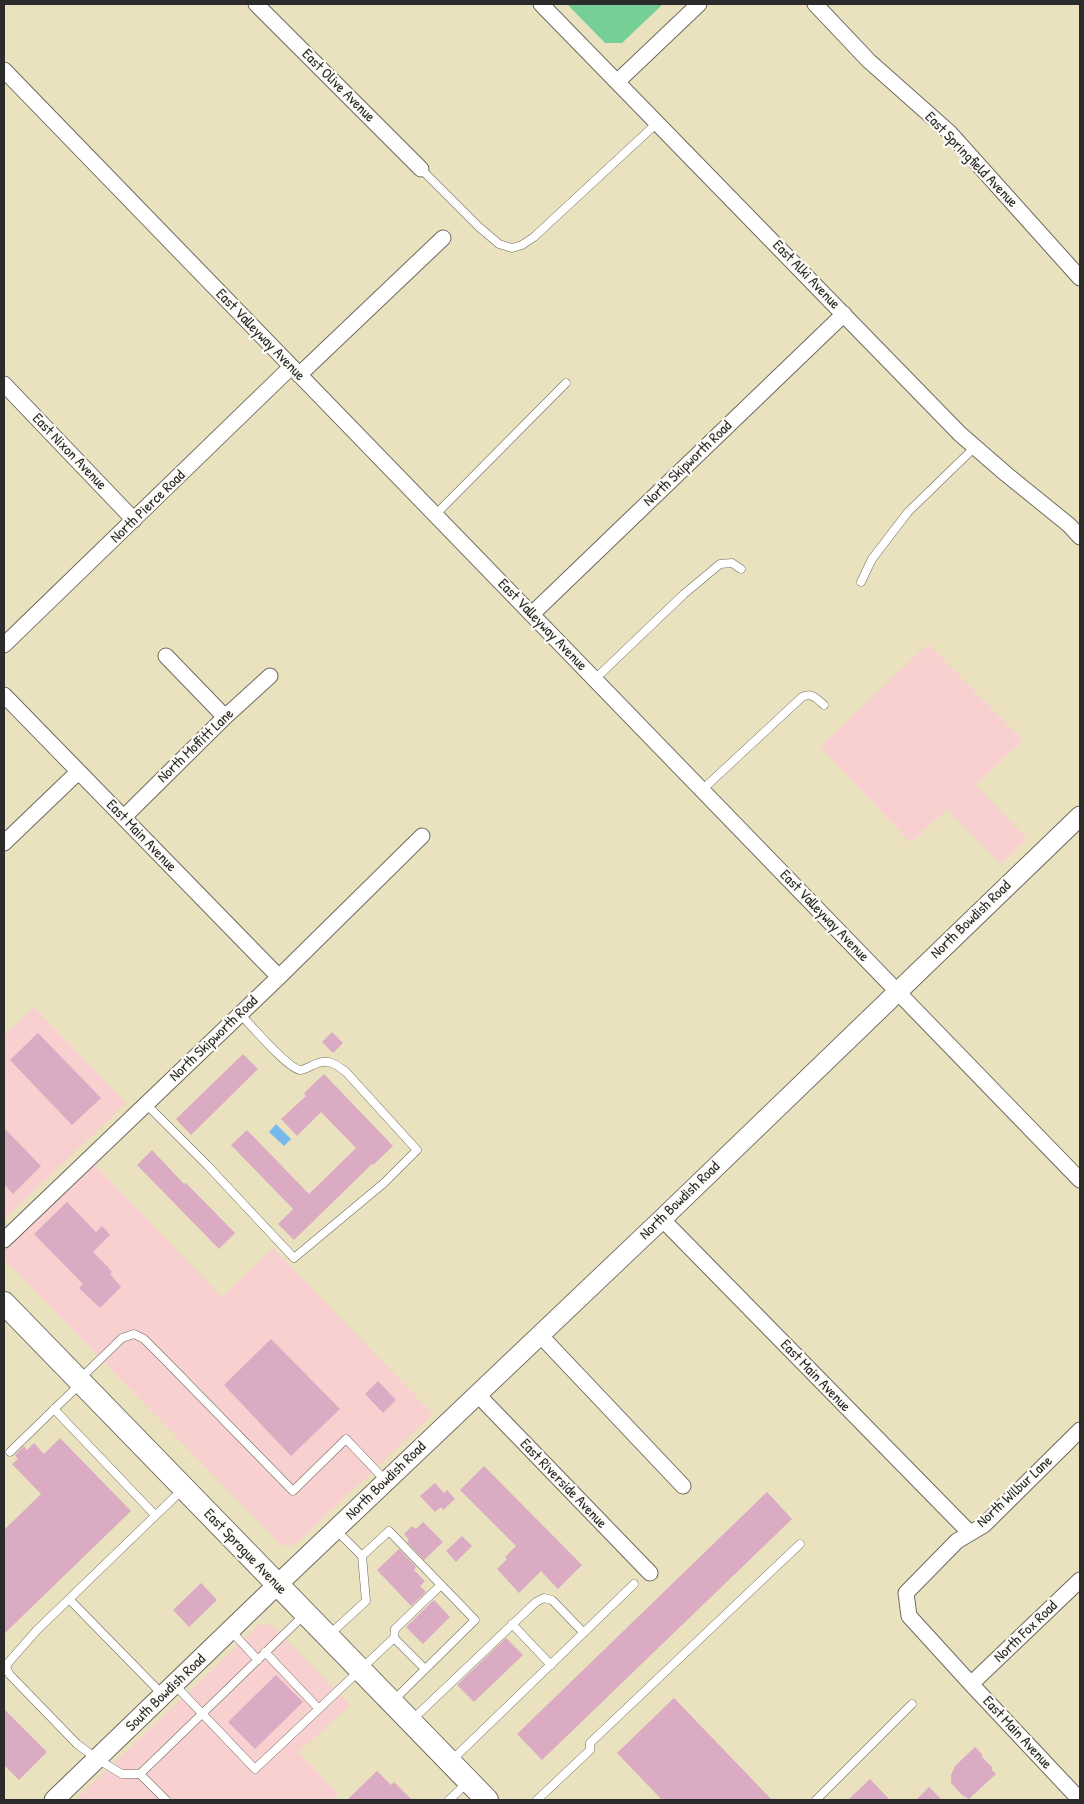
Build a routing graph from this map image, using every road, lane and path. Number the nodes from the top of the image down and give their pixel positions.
1 (256, 4) edge
2 (541, 4) edge
3 (699, 4) edge
4 (815, 4) edge
5 (4, 70) edge
6 (617, 82) junction
7 (657, 123) junction
8 (420, 169) joint
9 (443, 238) dead end
10 (1080, 278) edge
11 (844, 314) junction
12 (295, 371) junction
13 (566, 383) dead end
14 (4, 384) edge
15 (975, 447) junction
16 (435, 515) junction
17 (134, 520) junction
18 (1080, 537) edge
19 (741, 569) dead end
20 (861, 582) dead end
21 (532, 614) junction
22 (4, 645) edge
23 (166, 656) dead end
24 (270, 676) dead end
25 (595, 679) junction
26 (4, 695) edge
27 (824, 706) dead end
28 (226, 717) junction
29 (78, 772) junction
30 (702, 790) junction
31 (1080, 816) edge
32 (124, 817) junction
33 (422, 836) dead end
34 (4, 843) edge
35 (279, 977) junction
36 (896, 992) junction
37 (240, 1014) junction
38 (146, 1104) junction
39 (1080, 1178) edge
40 (662, 1219) junction
41 (4, 1240) edge
42 (4, 1303) edge
43 (540, 1335) junction
44 (80, 1382) junction
45 (477, 1394) junction
46 (54, 1409) junction
47 (1080, 1430) edge
48 (10, 1452) dead end
49 (386, 1481) junction
50 (683, 1486) dead end
51 (183, 1488) junction
52 (155, 1515) junction
53 (335, 1529) junction
54 (969, 1532) junction
55 (800, 1544) dead end
56 (362, 1556) junction
57 (650, 1573) dead end
58 (1080, 1580) edge
59 (634, 1584) dead end
60 (277, 1585) junction
61 (441, 1585) junction
62 (906, 1593) joint
63 (69, 1599) junction
64 (305, 1613) junction
65 (512, 1624) junction
66 (230, 1630) junction
67 (584, 1633) junction
68 (328, 1636) junction
69 (394, 1638) junction
70 (265, 1652) junction
71 (258, 1660) junction
72 (551, 1665) junction
73 (425, 1669) junction
74 (361, 1670) junction
75 (971, 1684) junction
76 (169, 1690) junction
77 (392, 1701) junction
78 (912, 1704) dead end
79 (319, 1709) junction
80 (203, 1714) junction
81 (411, 1721) junction
82 (97, 1760) junction
83 (450, 1762) junction
84 (140, 1774) junction
85 (469, 1781) junction
86 (60, 1798) edge
87 (166, 1800) edge
88 (448, 1800) edge
89 (487, 1800) edge
90 (537, 1800) edge
91 (816, 1800) edge
92 (1080, 1800) edge

1 - 8 street, East Olive Avenue
2 - 6 street, East Alki Avenue
3 - 6 street
4 - 10 street, East Springfield Avenue
5 - 12 street, East Valleyway Avenue
6 - 7 street, East Alki Avenue
7 - 8 lane
7 - 11 street, East Alki Avenue
9 - 12 street, North Pierce Road
11 - 15 street, East Alki Avenue
11 - 21 street, North Skipworth Road
12 - 16 street, East Valleyway Avenue
12 - 17 street, North Pierce Road
13 - 16 lane
14 - 17 street, East Nixon Avenue
15 - 18 street, East Alki Avenue
15 - 20 lane
16 - 21 street, East Valleyway Avenue
17 - 22 street, North Pierce Road
19 - 25 lane
21 - 25 street, East Valleyway Avenue
23 - 28 street
24 - 28 street, North Moffitt Lane
25 - 30 street, East Valleyway Avenue
26 - 29 street, East Main Avenue
27 - 30 lane
28 - 32 street, North Moffitt Lane
29 - 32 street, East Main Avenue
29 - 34 street
30 - 36 street, East Valleyway Avenue
31 - 36 street, North Bowdish Road
32 - 35 street, East Main Avenue
33 - 35 street, North Skipworth Road
35 - 37 street, North Skipworth Road
36 - 39 street, East Valleyway Avenue
36 - 40 street, North Bowdish Road
37 - 38 street, North Skipworth Road
37 - 38 lane
38 - 41 street, North Skipworth Road
40 - 43 street, North Bowdish Road
40 - 54 street, East Main Avenue
42 - 44 main road, East Sprague Avenue
43 - 45 street, North Bowdish Road
43 - 50 street
44 - 46 lane
44 - 49 lane
44 - 51 main road, East Sprague Avenue
45 - 49 street, North Bowdish Road
45 - 57 street, East Riverside Avenue
46 - 48 lane
46 - 52 lane
47 - 54 street, North Wilbur Lane
49 - 53 street, North Bowdish Road
51 - 52 lane
51 - 60 main road, East Sprague Avenue
52 - 63 lane
53 - 56 lane
53 - 60 street, North Bowdish Road
54 - 62 street, North Wilbur Lane
55 - 90 lane
56 - 61 lane
56 - 68 lane
58 - 75 street, North Fox Road
59 - 67 lane
60 - 64 main road, East Sprague Avenue
60 - 66 street, South Bowdish Road
61 - 69 lane
61 - 73 lane
62 - 75 street, East Main Avenue
63 - 76 lane
63 - 82 lane
64 - 68 main road, East Sprague Avenue
64 - 70 lane
65 - 67 lane
65 - 72 lane
65 - 81 lane
66 - 71 lane
66 - 76 street, South Bowdish Road
67 - 72 lane
68 - 74 main road, East Sprague Avenue
69 - 73 lane
69 - 74 lane
70 - 71 lane
70 - 79 lane
71 - 80 lane
72 - 83 lane
73 - 77 lane
74 - 77 main road, East Sprague Avenue
74 - 79 lane
75 - 92 street, East Main Avenue
76 - 80 lane
76 - 82 street, South Bowdish Road
77 - 81 main road, East Sprague Avenue
78 - 91 lane
79 - 80 lane
80 - 84 lane
81 - 83 main road, East Sprague Avenue
82 - 84 lane
82 - 86 street, South Bowdish Road
83 - 85 main road, East Sprague Avenue
84 - 87 lane
85 - 88 lane
85 - 89 main road, East Sprague Avenue

